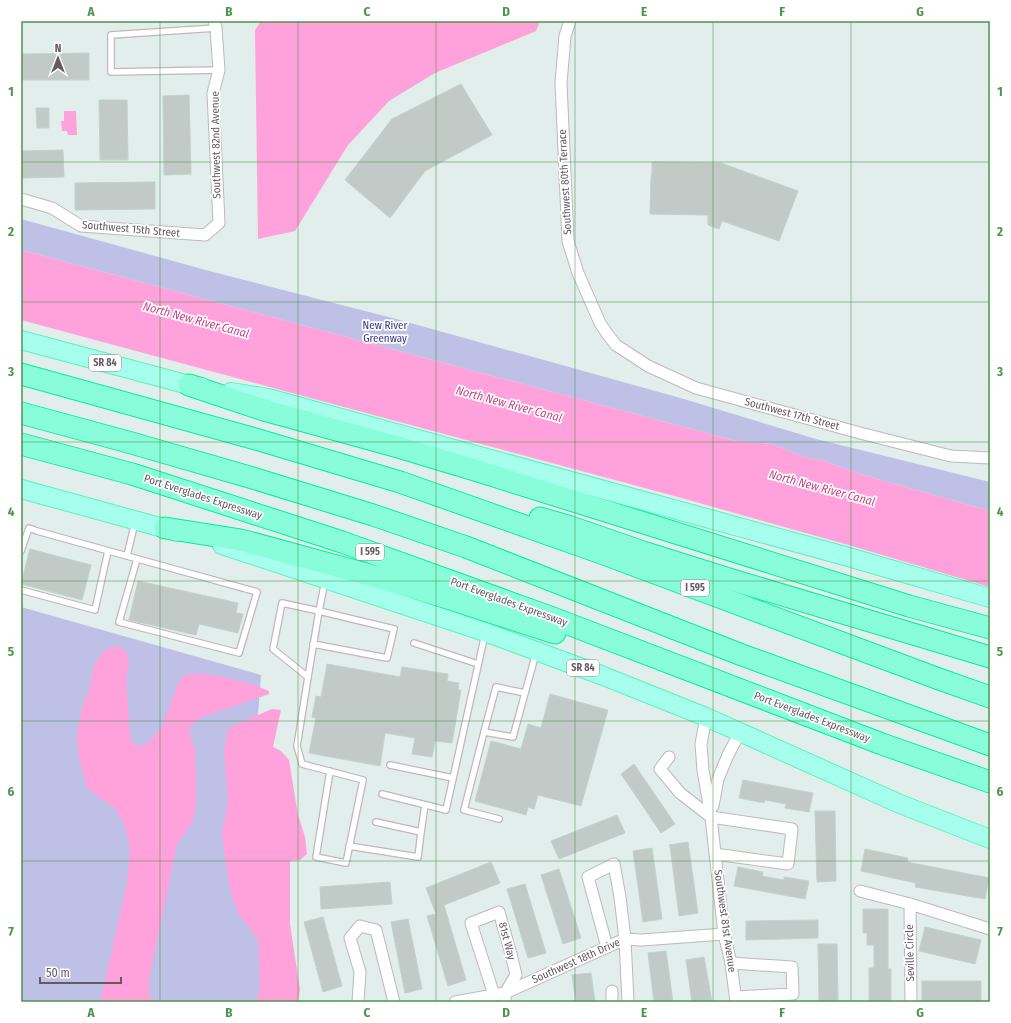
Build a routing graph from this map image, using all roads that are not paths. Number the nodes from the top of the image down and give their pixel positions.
1 (570, 21) edge
2 (215, 24) edge
3 (218, 70) junction
4 (21, 199) edge
5 (218, 223) joint
6 (608, 335) joint
7 (21, 340) edge
8 (21, 374) edge
9 (189, 385) junction
10 (21, 413) edge
11 (21, 444) edge
12 (990, 458) edge
13 (400, 482) junction
14 (21, 489) edge
15 (135, 520) junction
16 (165, 528) junction
17 (21, 551) edge
18 (108, 551) junction
19 (128, 556) junction
20 (137, 559) junction
21 (326, 579) junction
22 (21, 590) edge
23 (990, 598) edge
24 (318, 611) junction
25 (990, 628) edge
26 (486, 632) junction
27 (414, 643) dead end
28 (313, 644) junction
29 (537, 651) junction
30 (990, 657) edge
31 (478, 664) junction
32 (308, 677) junction
33 (713, 680) junction
34 (525, 693) junction
35 (990, 697) edge
36 (706, 717) junction
37 (484, 732) junction
38 (740, 732) junction
39 (990, 746) edge
40 (669, 757) dead end
41 (390, 765) dead end
42 (330, 771) junction
43 (453, 778) junction
44 (990, 782) edge
45 (382, 794) dead end
46 (425, 805) junction
47 (711, 817) junction
48 (499, 819) dead end
49 (376, 822) dead end
50 (422, 832) junction
51 (990, 839) edge
52 (350, 846) junction
53 (716, 854) junction
54 (860, 891) dead end
55 (910, 904) junction
56 (990, 929) edge
57 (724, 934) junction
58 (625, 939) junction
59 (607, 947) junction
60 (731, 963) junction
61 (501, 997) edge
62 (483, 999) edge
63 (736, 1000) edge
64 (358, 1002) edge
65 (394, 1002) edge
66 (455, 1002) edge
67 (628, 1002) edge
68 (911, 1002) edge

1 - 6 street, Southwest 80th Terrace
2 - 3 street, Southwest 82nd Avenue
2 - 3 lane
3 - 5 street, Southwest 82nd Avenue
4 - 5 street, Southwest 15th Street
6 - 12 street, Southwest 17th Street
7 - 9 main road, SR 84
8 - 13 highway, I 595
9 - 23 main road, SR 84
9 - 25 highway
10 - 39 highway
11 - 33 highway, Port Everglades Expressway / I 595
13 - 30 highway
13 - 35 highway, I 595
14 - 15 main road, SR 84
15 - 16 main road, SR 84
15 - 19 lane
16 - 21 main road, SR 84
16 - 33 highway
17 - 18 lane
18 - 19 lane
18 - 22 lane
19 - 20 lane
20 - 20 lane
21 - 24 lane
21 - 26 main road, SR 84
24 - 28 lane
24 - 28 lane
24 - 32 lane
26 - 29 main road, SR 84
26 - 31 lane
27 - 31 lane
28 - 32 lane
29 - 34 lane
29 - 36 main road, SR 84
31 - 43 lane
32 - 42 lane
33 - 44 highway, Port Everglades Expressway / I 595
34 - 37 lane
34 - 37 lane
36 - 38 main road, SR 84
36 - 47 street, Southwest 81st Avenue
37 - 48 lane
38 - 47 street, Southwest 81st Avenue
38 - 51 main road, SR 84
40 - 47 street
41 - 43 lane
42 - 52 lane
42 - 52 lane
43 - 46 lane
45 - 46 lane
46 - 50 lane
47 - 53 street, Southwest 81st Avenue
47 - 53 street
49 - 50 lane
50 - 52 lane
53 - 57 street, Southwest 81st Avenue
54 - 55 street
55 - 56 street
55 - 68 street, Seville Circle
57 - 58 street, Southwest 18th Drive
57 - 60 street, Southwest 81st Avenue
58 - 59 street, Southwest 18th Drive
58 - 59 street
58 - 67 street
59 - 61 street, Southwest 18th Drive
60 - 63 street, Southwest 81st Avenue
60 - 63 street
61 - 61 street, 81st Way
61 - 62 street, Southwest 18th Drive
62 - 66 street, Southwest 18th Drive
64 - 65 street

